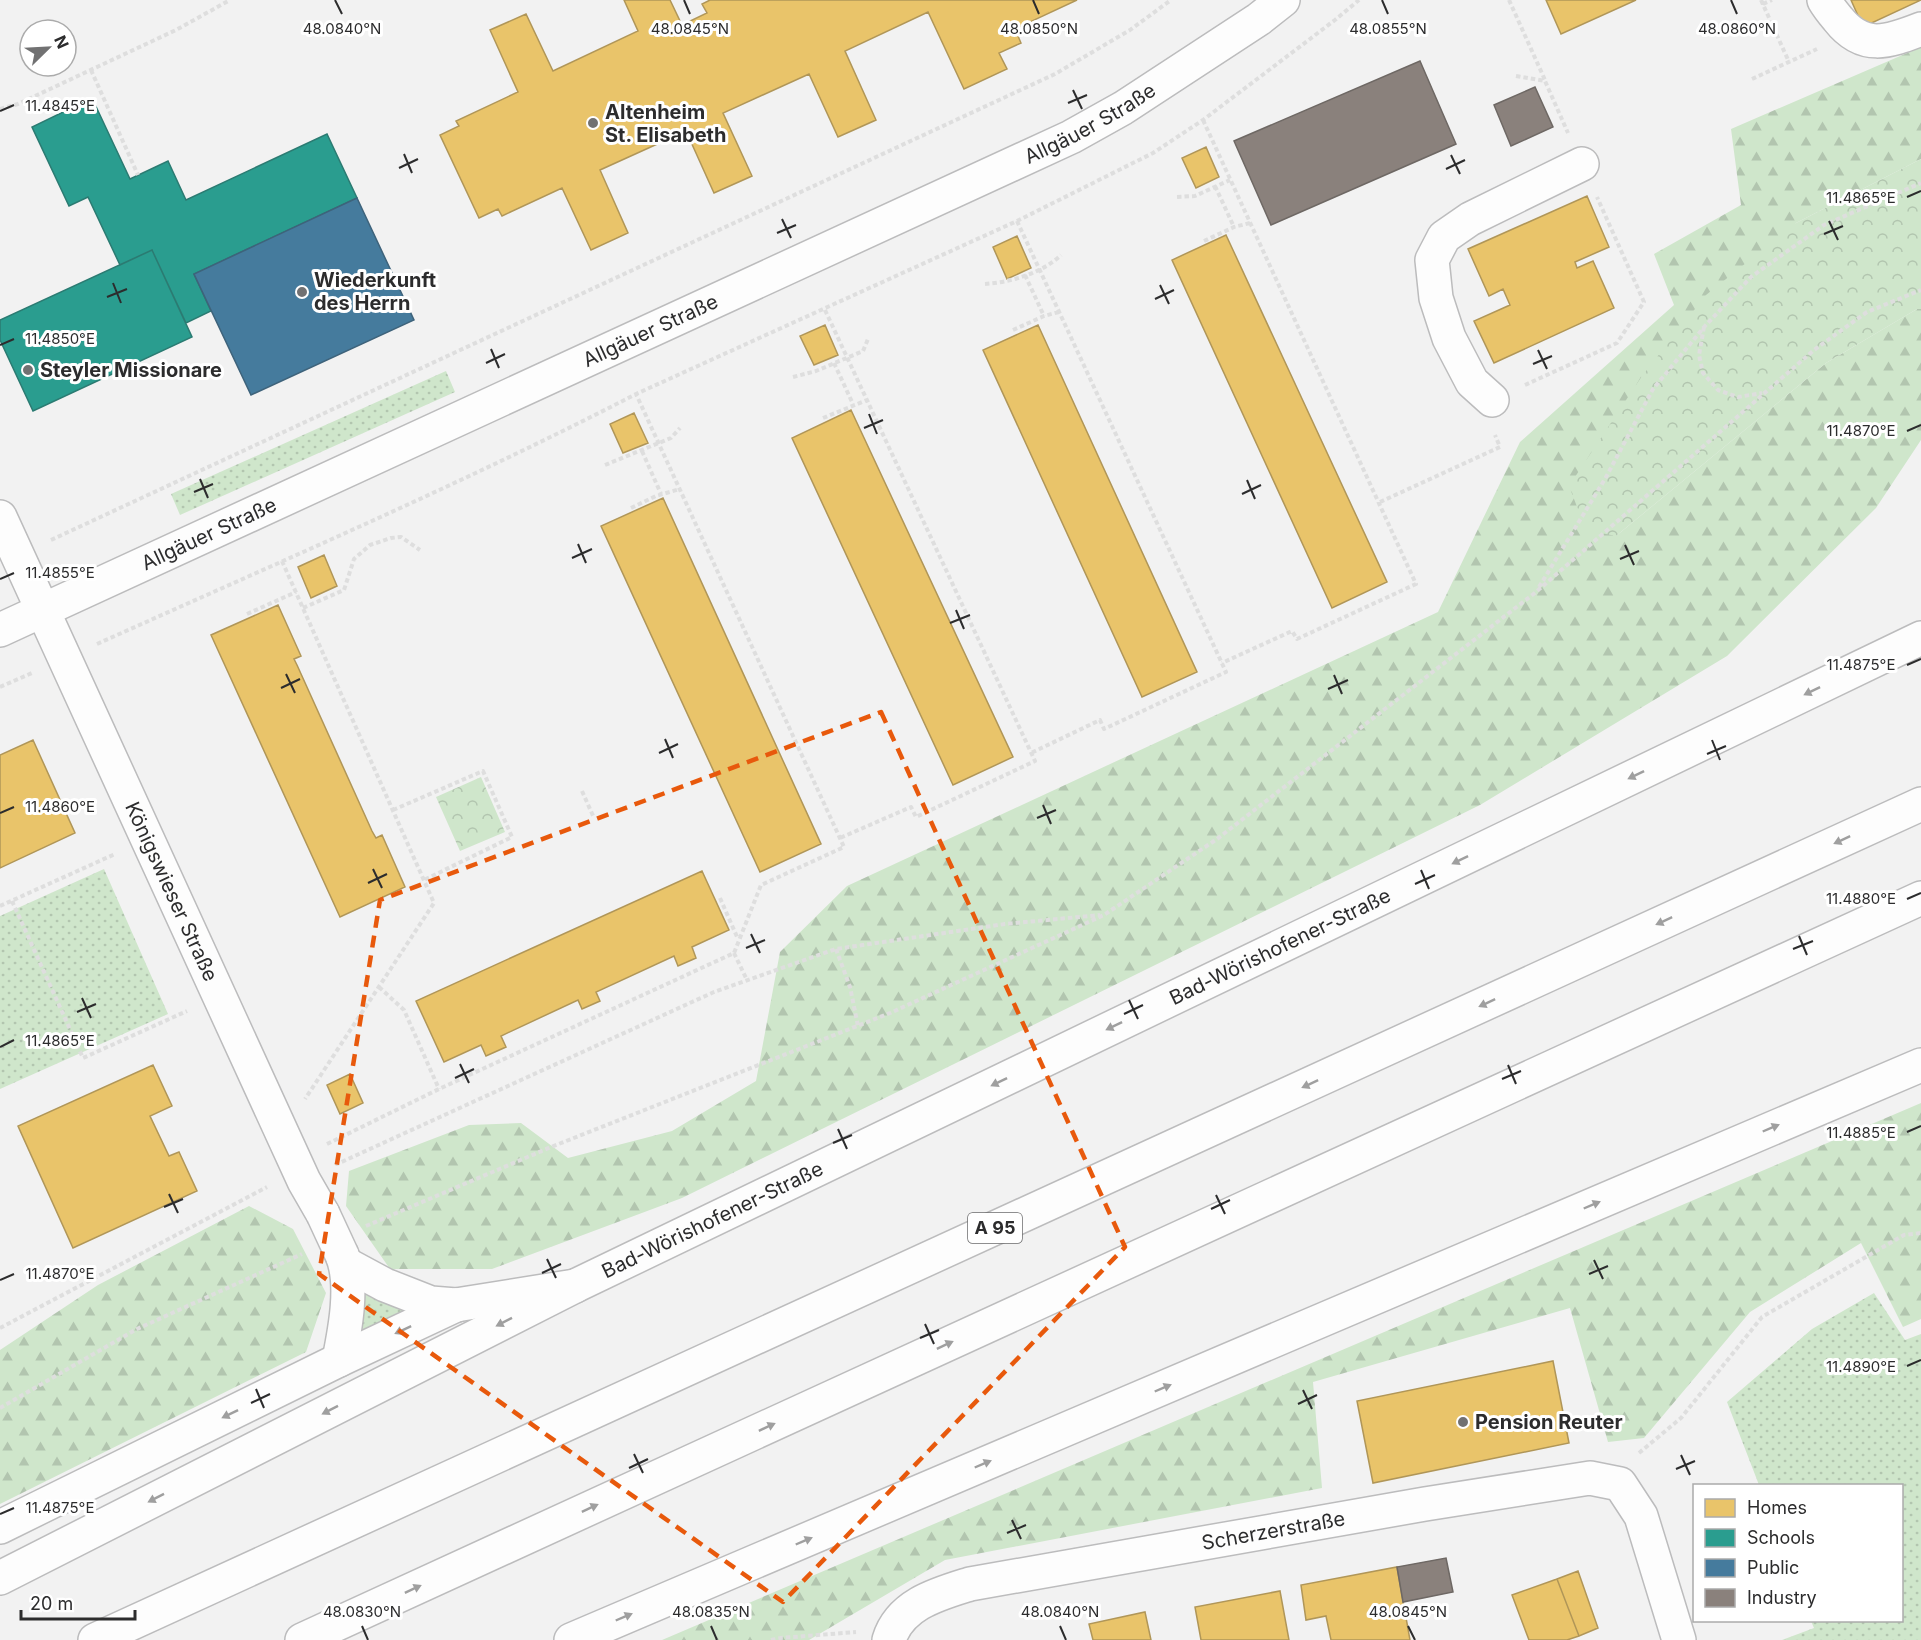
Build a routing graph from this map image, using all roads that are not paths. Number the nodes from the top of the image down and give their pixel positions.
1 (1283, 0) edge
2 (1824, 0) edge
3 (1921, 29) edge
4 (1582, 164) road end
5 (1492, 400) road end
6 (0, 517) edge
7 (42, 611) junction
8 (0, 630) edge
9 (1921, 638) edge
10 (1921, 804) edge
11 (1921, 898) edge
12 (1921, 1065) edge
13 (344, 1260) junction
14 (575, 1286) junction
15 (456, 1305) junction
16 (339, 1360) junction
17 (0, 1527) edge
18 (0, 1578) edge
19 (891, 1635) edge
20 (95, 1640) edge
21 (302, 1640) edge
22 (571, 1640) edge
23 (1679, 1640) edge

1 - 7 main road, Allgäuer Straße
2 - 3 main road
4 - 5 main road
6 - 7 main road, Königswieser Straße
7 - 8 main road, Allgäuer Straße
7 - 13 main road, Königswieser Straße, bridge
9 -> 14 main road, Bad-Wörishofener-Straße
10 -> 20 main road, A 95
21 -> 11 main road
22 -> 12 main road
13 - 15 main road
13 - 16 main road, Königswieser Straße
14 - 15 main road
14 -> 18 main road, Bad-Wörishofener-Straße
15 -> 16 main road
16 -> 17 main road
19 - 23 main road, Scherzerstraße

